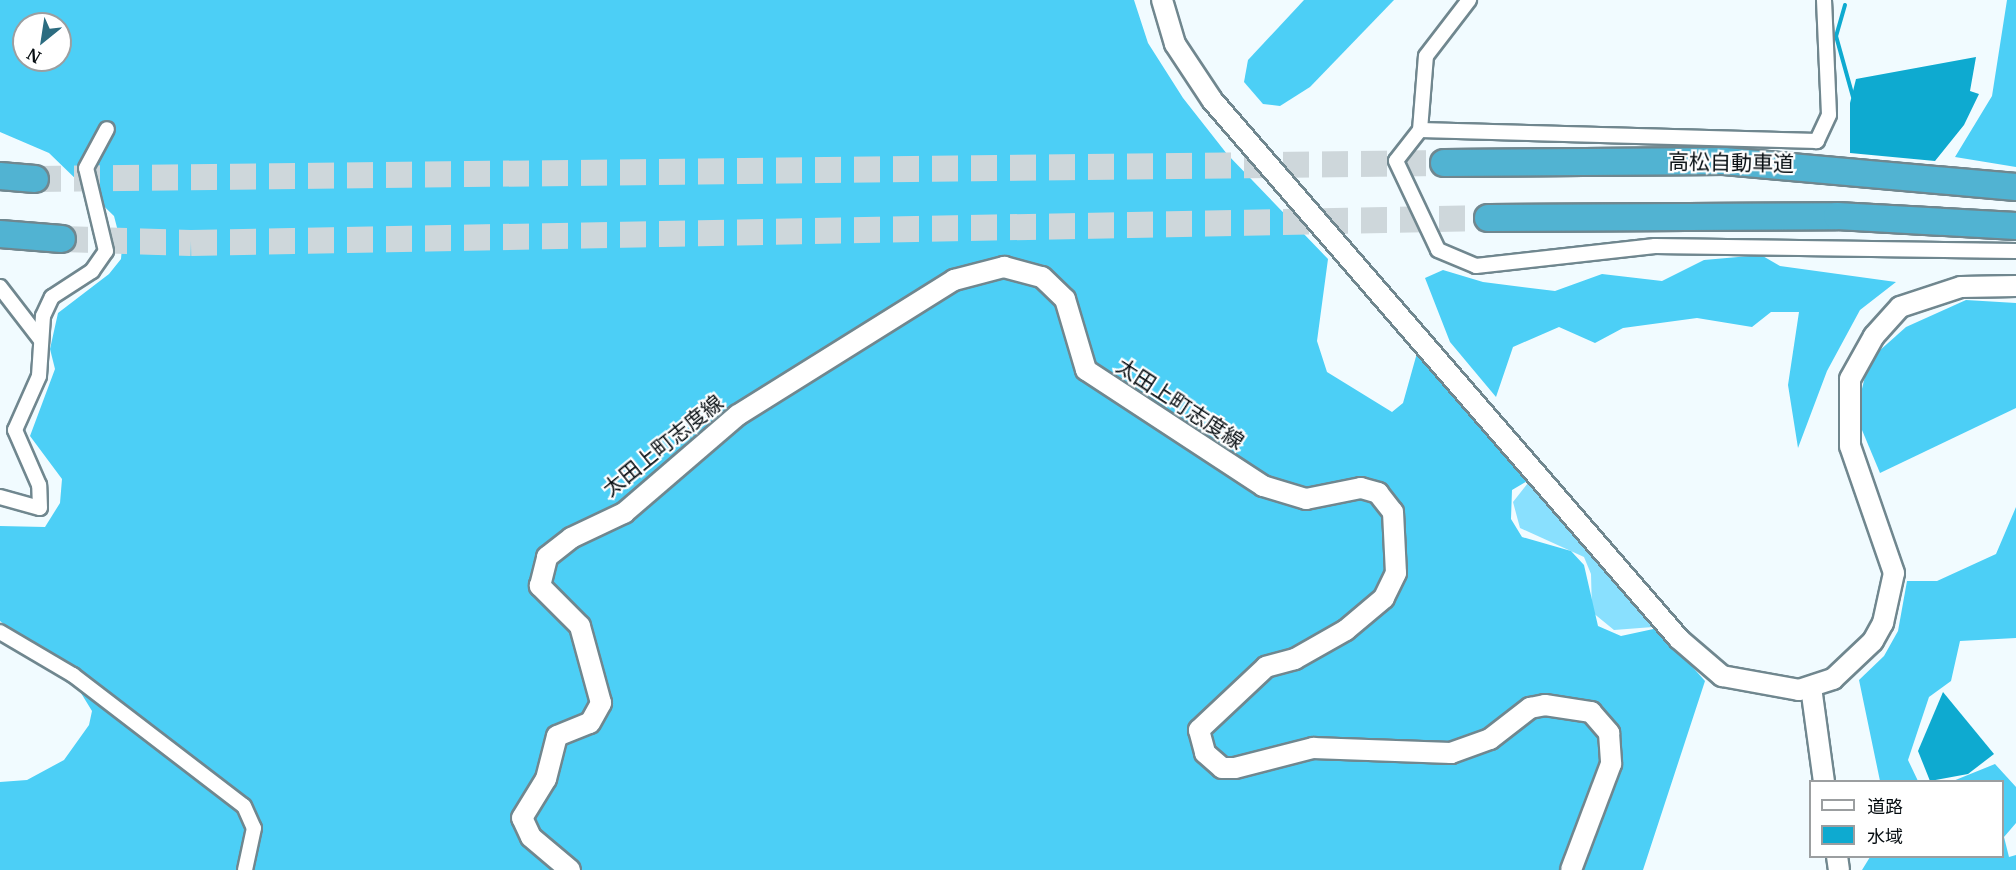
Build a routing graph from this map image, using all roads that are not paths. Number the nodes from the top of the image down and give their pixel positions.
1 (1162, 0) edge
2 (1469, 0) edge
3 (1824, 0) edge
4 (107, 129) dead end
5 (1420, 130) junction
6 (1444, 163) tunnel mouth
7 (0, 176) edge
8 (35, 179) tunnel mouth
9 (2016, 186) edge
10 (1488, 218) tunnel mouth
11 (2016, 226) edge
12 (0, 234) edge
13 (62, 239) tunnel mouth
14 (2016, 251) edge
15 (2016, 286) edge
16 (0, 287) edge
17 (40, 339) junction
18 (0, 497) edge
19 (0, 632) edge
20 (1811, 687) junction
21 (1824, 780) edge
22 (245, 870) edge
23 (570, 870) edge
24 (1571, 870) edge

1 - 20 main road
2 - 5 street
3 - 5 street
4 - 17 street
5 - 14 street
6 - 9 highway, 高松自動車道
7 - 8 highway
10 - 11 highway
12 - 13 highway
15 - 20 main road
16 - 17 street
17 - 18 street
19 - 22 street
20 - 21 main road
23 - 24 main road, 太田上町志度線

